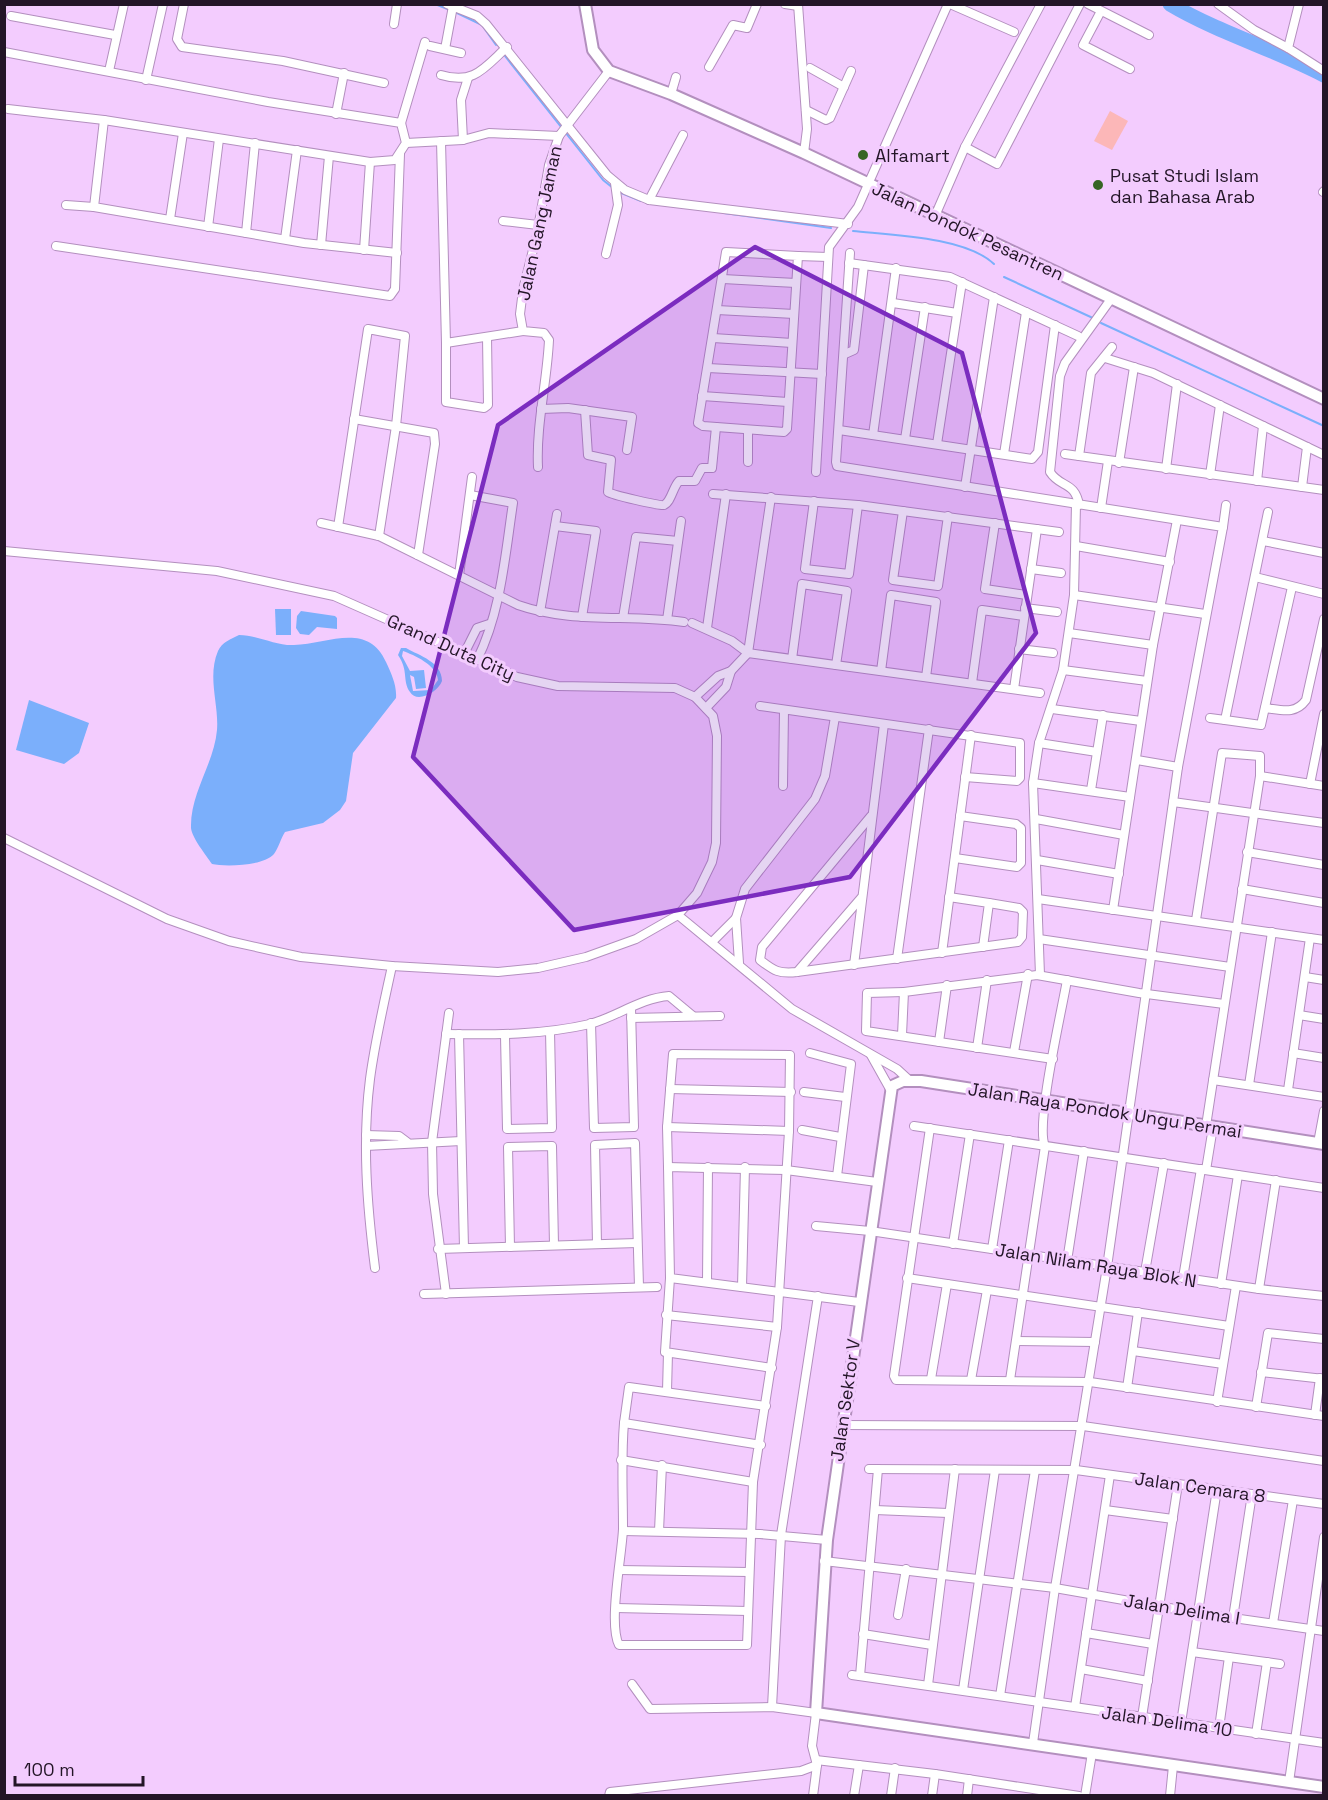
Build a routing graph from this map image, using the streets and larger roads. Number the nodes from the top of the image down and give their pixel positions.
1 (124, 4) edge
2 (164, 4) edge
3 (184, 4) edge
4 (397, 4) edge
5 (472, 4) edge
6 (585, 4) edge
7 (757, 4) edge
8 (785, 4) edge
9 (949, 4) edge
10 (1041, 4) edge
11 (1080, 4) edge
12 (1088, 4) edge
13 (1218, 4) edge
14 (1299, 4) edge
15 (798, 5) edge
16 (451, 7) edge
17 (1101, 11) junction
18 (471, 14) junction
19 (11, 16) dead end
20 (394, 24) dead end
21 (1014, 32) dead end
22 (116, 35) junction
23 (1149, 35) dead end
24 (507, 47) junction
25 (1288, 48) junction
26 (445, 49) junction
27 (4, 52) edge
28 (461, 53) dead end
29 (709, 67) dead end
30 (810, 68) dead end
31 (1130, 69) dead end
32 (109, 71) junction
33 (609, 71) junction
34 (851, 71) dead end
35 (1323, 71) edge
36 (344, 73) junction
37 (441, 75) dead end
38 (676, 77) dead end
39 (468, 78) junction
40 (146, 80) junction
41 (384, 83) dead end
42 (844, 87) junction
43 (671, 94) junction
44 (8, 109) dead end
45 (806, 110) junction
46 (336, 114) junction
47 (104, 120) junction
48 (401, 123) junction
49 (564, 131) junction
50 (183, 133) junction
51 (683, 135) dead end
52 (219, 140) junction
53 (463, 140) junction
54 (441, 141) junction
55 (406, 142) junction
56 (255, 143) junction
57 (965, 147) junction
58 (297, 150) junction
59 (804, 153) junction
60 (400, 154) junction
61 (329, 156) junction
62 (370, 162) junction
63 (615, 183) junction
64 (868, 185) junction
65 (649, 200) junction
66 (66, 205) dead end
67 (94, 207) junction
68 (935, 216) junction
69 (170, 219) junction
70 (503, 221) dead end
71 (848, 224) junction
72 (538, 225) junction
73 (208, 227) junction
74 (246, 233) junction
75 (285, 239) junction
76 (321, 245) junction
77 (56, 246) dead end
78 (363, 250) junction
79 (397, 253) junction
80 (850, 253) dead end
81 (606, 254) dead end
82 (798, 256) junction
83 (828, 257) junction
84 (849, 263) junction
85 (864, 265) junction
86 (896, 268) junction
87 (723, 279) junction
88 (962, 282) junction
89 (796, 283) junction
90 (994, 297) junction
91 (1111, 298) junction
92 (893, 303) junction
93 (925, 307) junction
94 (717, 310) junction
95 (1026, 312) junction
96 (957, 313) junction
97 (794, 314) junction
98 (1055, 325) junction
99 (524, 331) junction
100 (1078, 336) dead end
101 (487, 337) junction
102 (712, 338) junction
103 (446, 343) junction
104 (792, 343) junction
105 (1112, 347) dead end
106 (844, 354) junction
107 (1104, 358) junction
108 (1134, 367) junction
109 (708, 368) junction
110 (790, 372) junction
111 (822, 374) junction
112 (1177, 384) junction
113 (702, 396) junction
114 (1323, 399) edge
115 (788, 402) junction
116 (1220, 405) junction
117 (542, 409) junction
118 (585, 410) junction
119 (354, 419) junction
120 (396, 426) junction
121 (1263, 426) junction
122 (716, 427) junction
123 (748, 430) junction
124 (839, 430) junction
125 (873, 435) junction
126 (905, 439) junction
127 (937, 444) junction
128 (1308, 447) junction
129 (627, 450) dead end
130 (971, 450) junction
131 (1004, 454) junction
132 (1065, 454) dead end
133 (1323, 455) edge
134 (1079, 456) junction
135 (1108, 461) junction
136 (748, 462) dead end
137 (1119, 463) junction
138 (538, 467) dead end
139 (1166, 469) junction
140 (816, 472) dead end
141 (1210, 475) junction
142 (472, 477) dead end
143 (1257, 481) junction
144 (965, 487) junction
145 (1302, 487) junction
146 (1323, 490) edge
147 (713, 494) dead end
148 (726, 494) junction
149 (470, 495) junction
150 (771, 497) junction
151 (814, 501) junction
152 (1078, 504) junction
153 (858, 505) junction
154 (1226, 505) dead end
155 (1101, 508) junction
156 (903, 511) junction
157 (1268, 512) dead end
158 (557, 514) dead end
159 (948, 516) junction
160 (1177, 520) junction
161 (681, 521) dead end
162 (321, 523) dead end
163 (995, 523) junction
164 (555, 526) junction
165 (338, 527) junction
166 (1223, 527) junction
167 (1037, 529) junction
168 (1059, 532) dead end
169 (379, 536) junction
170 (678, 541) junction
171 (1263, 541) junction
172 (1076, 546) junction
173 (4, 551) edge
174 (1323, 553) edge
175 (418, 555) junction
176 (1170, 562) junction
177 (1031, 569) junction
178 (1061, 573) dead end
179 (459, 575) junction
180 (1255, 577) junction
181 (1292, 587) junction
182 (1323, 594) edge
183 (500, 595) junction
184 (1027, 595) junction
185 (1074, 595) junction
186 (1160, 608) junction
187 (540, 612) junction
188 (1025, 612) junction
189 (1057, 612) dead end
190 (1205, 614) junction
191 (582, 617) junction
192 (623, 618) junction
193 (1323, 619) edge
194 (667, 620) junction
195 (489, 624) junction
196 (707, 628) junction
197 (1069, 633) junction
198 (1153, 645) junction
199 (1020, 649) junction
200 (748, 653) junction
201 (1053, 653) dead end
202 (464, 654) junction
203 (792, 659) junction
204 (477, 660) junction
205 (836, 665) junction
206 (1064, 670) junction
207 (731, 671) junction
208 (881, 671) junction
209 (926, 677) junction
210 (1147, 681) junction
211 (972, 683) junction
212 (1014, 689) junction
213 (1040, 693) dead end
214 (696, 697) junction
215 (760, 706) dead end
216 (706, 708) junction
217 (1265, 708) junction
218 (1052, 709) junction
219 (784, 710) junction
220 (1323, 714) edge
221 (1103, 715) junction
222 (835, 717) junction
223 (1210, 718) dead end
224 (1225, 720) junction
225 (1141, 721) junction
226 (884, 723) junction
227 (929, 729) junction
228 (970, 735) junction
229 (1039, 743) junction
230 (1097, 752) junction
231 (1137, 760) junction
232 (1178, 767) junction
233 (1260, 776) junction
234 (964, 777) junction
235 (1033, 783) junction
236 (1310, 784) junction
237 (783, 786) dead end
238 (1323, 786) edge
239 (1091, 790) junction
240 (1130, 797) junction
241 (1173, 802) junction
242 (1213, 807) junction
243 (1253, 812) junction
244 (872, 816) junction
245 (960, 816) junction
246 (1036, 819) junction
247 (1323, 823) edge
248 (1124, 835) junction
249 (4, 838) edge
250 (1247, 852) junction
251 (955, 858) junction
252 (1037, 860) junction
253 (1323, 865) edge
254 (1119, 874) junction
255 (1242, 889) junction
256 (862, 897) junction
257 (949, 897) junction
258 (1038, 899) junction
259 (989, 903) junction
260 (1323, 903) edge
261 (1113, 910) junction
262 (1156, 914) junction
263 (678, 915) junction
264 (736, 918) junction
265 (1196, 920) junction
266 (1236, 926) junction
267 (1272, 932) junction
268 (1310, 938) junction
269 (1039, 939) junction
270 (1323, 940) edge
271 (712, 942) junction
272 (983, 947) junction
273 (942, 953) junction
274 (1150, 955) junction
275 (897, 959) junction
276 (739, 963) junction
277 (854, 965) junction
278 (392, 966) junction
279 (1230, 967) junction
280 (797, 972) junction
281 (1028, 974) junction
282 (1040, 975) junction
283 (1305, 977) junction
284 (987, 980) junction
285 (1067, 980) junction
286 (1323, 980) edge
287 (948, 985) junction
288 (904, 992) junction
289 (1144, 994) junction
290 (1224, 1004) junction
291 (631, 1008) junction
292 (449, 1013) dead end
293 (1299, 1015) junction
294 (693, 1016) junction
295 (720, 1016) dead end
296 (631, 1018) junction
297 (1323, 1018) edge
298 (591, 1023) junction
299 (550, 1031) junction
300 (446, 1034) junction
301 (459, 1034) junction
302 (902, 1035) junction
303 (505, 1036) junction
304 (939, 1042) junction
305 (977, 1048) junction
306 (1014, 1052) junction
307 (810, 1053) dead end
308 (1293, 1053) junction
309 (871, 1055) junction
310 (1323, 1058) edge
311 (1053, 1059) junction
312 (909, 1080) junction
313 (1213, 1080) junction
314 (1249, 1085) junction
315 (670, 1089) junction
316 (890, 1089) junction
317 (1288, 1090) junction
318 (790, 1092) junction
319 (804, 1092) dead end
320 (845, 1097) junction
321 (1323, 1097) edge
322 (1046, 1101) junction
323 (1323, 1110) edge
324 (1128, 1113) junction
325 (914, 1126) dead end
326 (667, 1127) junction
327 (1209, 1127) junction
328 (930, 1128) junction
329 (802, 1130) dead end
330 (789, 1131) junction
331 (970, 1134) junction
332 (366, 1135) junction
333 (840, 1137) junction
334 (1010, 1140) junction
335 (461, 1141) junction
336 (407, 1142) junction
337 (432, 1143) junction
338 (1321, 1143) edge
339 (366, 1146) junction
340 (1045, 1146) junction
341 (1084, 1151) junction
342 (1123, 1157) junction
343 (1164, 1163) junction
344 (668, 1167) junction
345 (708, 1167) junction
346 (745, 1167) junction
347 (1203, 1169) junction
348 (786, 1170) junction
349 (1238, 1174) junction
350 (837, 1176) junction
351 (1276, 1180) junction
352 (877, 1182) junction
353 (1323, 1188) edge
354 (816, 1226) dead end
355 (870, 1231) junction
356 (913, 1238) junction
357 (637, 1243) junction
358 (597, 1244) junction
359 (953, 1244) junction
360 (555, 1245) junction
361 (510, 1247) junction
362 (464, 1248) junction
363 (438, 1249) junction
364 (992, 1249) junction
365 (1029, 1255) junction
366 (1067, 1261) junction
367 (1107, 1267) junction
368 (375, 1268) dead end
369 (1145, 1272) junction
370 (670, 1278) junction
371 (907, 1278) junction
372 (1183, 1278) junction
373 (706, 1282) junction
374 (947, 1284) junction
375 (1221, 1284) junction
376 (1236, 1286) junction
377 (639, 1287) junction
378 (657, 1287) dead end
379 (742, 1287) junction
380 (1259, 1289) junction
381 (987, 1290) junction
382 (785, 1292) junction
383 (424, 1294) dead end
384 (446, 1294) junction
385 (818, 1296) junction
386 (1024, 1296) junction
387 (1323, 1296) edge
388 (859, 1302) junction
389 (1101, 1305) junction
390 (1138, 1312) junction
391 (666, 1315) junction
392 (1229, 1326) junction
393 (777, 1327) junction
394 (1323, 1339) edge
395 (1017, 1341) junction
396 (1095, 1342) junction
397 (1133, 1351) junction
398 (668, 1353) junction
399 (1223, 1364) junction
400 (772, 1368) junction
401 (1261, 1372) junction
402 (931, 1379) junction
403 (1322, 1379) edge
404 (971, 1380) junction
405 (1010, 1380) junction
406 (1090, 1382) junction
407 (1127, 1388) junction
408 (667, 1391) junction
409 (1217, 1402) junction
410 (766, 1407) junction
411 (1256, 1407) junction
412 (1319, 1415) edge
413 (624, 1423) junction
414 (842, 1425) junction
415 (1083, 1426) junction
416 (761, 1445) junction
417 (621, 1460) junction
418 (1323, 1461) edge
419 (662, 1465) junction
420 (869, 1469) dead end
421 (878, 1469) junction
422 (955, 1469) junction
423 (995, 1470) junction
424 (1035, 1470) junction
425 (1076, 1470) junction
426 (1110, 1475) junction
427 (753, 1482) junction
428 (1178, 1484) junction
429 (1217, 1489) junction
430 (1252, 1494) junction
431 (1293, 1500) junction
432 (1323, 1504) edge
433 (875, 1510) junction
434 (1105, 1510) junction
435 (948, 1513) junction
436 (1173, 1519) junction
437 (623, 1531) junction
438 (659, 1531) junction
439 (754, 1534) junction
440 (781, 1535) junction
441 (1323, 1537) edge
442 (827, 1539) junction
443 (824, 1561) junction
444 (870, 1566) junction
445 (906, 1569) junction
446 (619, 1570) junction
447 (748, 1572) junction
448 (942, 1574) junction
449 (979, 1579) junction
450 (1016, 1583) junction
451 (1055, 1588) junction
452 (1093, 1595) junction
453 (1161, 1605) junction
454 (616, 1608) junction
455 (748, 1611) junction
456 (1198, 1613) junction
457 (898, 1615) dead end
458 (1233, 1618) junction
459 (1273, 1623) junction
460 (1309, 1628) junction
461 (1323, 1630) edge
462 (1086, 1633) junction
463 (863, 1634) junction
464 (1153, 1644) junction
465 (932, 1645) junction
466 (1192, 1652) junction
467 (1228, 1657) junction
468 (1267, 1662) junction
469 (1280, 1664) dead end
470 (1081, 1669) junction
471 (1148, 1681) junction
472 (632, 1684) dead end
473 (928, 1685) junction
474 (963, 1690) junction
475 (1000, 1696) junction
476 (1040, 1702) junction
477 (772, 1707) junction
478 (1075, 1707) junction
479 (816, 1713) junction
480 (1142, 1717) junction
481 (1181, 1723) junction
482 (1219, 1728) junction
483 (1256, 1734) junction
484 (1294, 1738) junction
485 (1033, 1743) junction
486 (1323, 1743) edge
487 (1092, 1753) junction
488 (817, 1763) junction
489 (860, 1765) junction
490 (1173, 1766) junction
491 (895, 1768) junction
492 (935, 1774) junction
493 (969, 1779) junction
494 (1289, 1782) junction
495 (1011, 1786) junction
496 (1323, 1787) edge
497 (1046, 1793) edge
498 (609, 1796) edge
499 (813, 1796) edge
500 (855, 1796) edge
501 (891, 1796) edge
502 (932, 1796) edge
503 (967, 1796) edge
504 (1010, 1796) edge
505 (1079, 1796) edge
506 (1085, 1796) edge
507 (1170, 1796) edge

1 - 22 street
2 - 40 street
3 - 36 street
4 - 20 street
5 - 18 street
6 - 33 street
7 - 29 street
8 - 15 street
9 - 21 street
9 - 64 street
10 - 57 street
11 - 57 street
12 - 17 street
13 - 25 street
14 - 25 street
15 - 45 street
16 - 18 street
16 - 26 street
17 - 23 street
17 - 31 street
18 - 24 street
19 - 22 street
22 - 32 street
24 - 39 street
24 - 49 street
25 - 35 street
26 - 28 street
26 - 48 street
27 - 32 street
30 - 42 street
32 - 40 street
33 - 43 street, Jalan Pondok Pesantren
33 - 49 street, Jalan Gang Jaman
34 - 42 street
36 - 41 street
36 - 46 street
37 - 39 street
38 - 43 street
39 - 53 street
40 - 46 street
42 - 45 street
43 - 59 street, Jalan Pondok Pesantren
44 - 47 street
45 - 59 street
46 - 48 street
47 - 50 street
47 - 67 street
48 - 55 street
49 - 53 street
49 - 63 street
49 - 72 street, Jalan Gang Jaman
50 - 52 street
50 - 69 street
51 - 65 street
52 - 56 street
52 - 73 street
53 - 54 street
54 - 55 street
54 - 103 street
55 - 60 street
56 - 58 street
56 - 74 street
57 - 68 street
58 - 61 street
58 - 75 street
59 - 64 street, Jalan Pondok Pesantren
60 - 62 street
60 - 79 street
61 - 62 street
61 - 76 street
62 - 78 street
63 - 65 street
63 - 81 street
64 - 68 street, Jalan Pondok Pesantren
64 - 71 street
65 - 71 street
66 - 67 street
67 - 69 street
68 - 91 street, Jalan Pondok Pesantren
69 - 73 street
70 - 72 street
71 - 83 street
72 - 99 street, Jalan Gang Jaman
73 - 74 street
74 - 75 street
75 - 76 street
76 - 78 street
77 - 79 street
78 - 79 street
80 - 84 street
82 - 83 street
82 - 87 street
82 - 89 street
83 - 111 street
84 - 85 street
84 - 106 street
85 - 86 street
85 - 106 street
86 - 88 street
86 - 92 street
87 - 89 street
87 - 94 street
88 - 90 street
88 - 96 street
89 - 97 street
90 - 95 street
90 - 130 street
91 - 114 street, Jalan Pondok Pesantren
91 - 152 street
92 - 93 street
92 - 125 street
93 - 96 street
93 - 126 street
94 - 97 street
94 - 102 street
95 - 98 street
95 - 131 street
96 - 127 street
97 - 104 street
98 - 100 street
98 - 131 street
99 - 101 street
99 - 117 street
101 - 103 street
101 - 103 street
102 - 104 street
102 - 109 street
104 - 110 street
105 - 107 street
106 - 124 street
107 - 108 street
107 - 134 street
108 - 112 street
108 - 137 street
109 - 110 street
109 - 113 street
110 - 111 street
110 - 115 street
111 - 140 street
112 - 116 street
112 - 139 street
113 - 115 street
113 - 122 street
115 - 123 street
116 - 121 street
116 - 141 street
117 - 118 street
117 - 138 street
118 - 122 street
118 - 129 street
119 - 120 street
119 - 120 street
119 - 165 street
120 - 169 street
120 - 175 street
121 - 128 street
121 - 143 street
122 - 123 street
123 - 136 street
124 - 125 street
124 - 144 street
125 - 126 street
126 - 127 street
127 - 130 street
128 - 133 street
128 - 145 street
130 - 131 street
130 - 144 street
132 - 134 street
134 - 135 street
135 - 137 street
135 - 155 street
137 - 139 street
139 - 141 street
141 - 143 street
142 - 149 street
143 - 145 street
144 - 152 street
145 - 146 street
147 - 148 street
148 - 150 street
148 - 196 street
149 - 179 street
149 - 183 street
150 - 151 street
150 - 200 street
151 - 153 street
151 - 153 street
152 - 155 street
152 - 172 street
153 - 156 street
154 - 166 street
155 - 160 street
156 - 159 street
156 - 159 street
157 - 171 street
158 - 164 street
159 - 163 street
160 - 166 street
160 - 176 street
161 - 170 street
162 - 165 street
163 - 167 street
163 - 184 street
164 - 187 street
164 - 191 street
165 - 169 street
166 - 190 street
167 - 168 street
167 - 177 street
169 - 175 street
170 - 192 street
170 - 194 street
171 - 174 street
171 - 180 street
172 - 176 street
172 - 185 street
173 - 202 street, Grand Duta City
175 - 179 street
176 - 186 street
177 - 178 street
177 - 184 street
179 - 183 street
180 - 181 street
180 - 224 street
181 - 182 street
181 - 217 street
183 - 187 street
183 - 195 street
184 - 188 street
185 - 186 street
185 - 197 street
186 - 190 street
186 - 198 street
187 - 191 street
188 - 189 street
188 - 199 street
188 - 211 street
190 - 232 street
191 - 192 street
192 - 194 street
193 - 217 street
194 - 196 street
195 - 202 street
195 - 204 street
196 - 200 street
197 - 198 street
197 - 206 street
198 - 210 street
199 - 201 street
199 - 212 street
200 - 203 street
200 - 207 street
202 - 204 street, Grand Duta City
203 - 205 street
203 - 205 street
204 - 214 street, Grand Duta City
205 - 208 street
206 - 210 street
206 - 218 street
207 - 214 street
207 - 216 street
208 - 209 street
208 - 209 street
209 - 211 street
210 - 225 street
211 - 212 street
212 - 213 street
214 - 216 street, Grand Duta City
215 - 219 street
216 - 263 street, Grand Duta City
217 - 224 street
218 - 221 street
218 - 229 street
219 - 222 street
219 - 237 street
220 - 236 street
221 - 225 street
221 - 230 street
222 - 226 street
222 - 264 street
223 - 224 street
225 - 231 street
226 - 227 street
226 - 244 street
227 - 228 street
227 - 275 street
228 - 234 street
228 - 234 street
229 - 230 street
229 - 235 street
230 - 239 street
231 - 232 street
231 - 240 street
232 - 241 street
233 - 236 street
233 - 242 street
233 - 243 street
234 - 245 street
235 - 239 street
235 - 246 street
236 - 238 street
239 - 240 street
240 - 248 street
241 - 242 street
241 - 262 street
242 - 243 street
242 - 265 street
243 - 247 street
243 - 250 street
244 - 256 street
244 - 280 street
245 - 251 street
245 - 251 street
246 - 248 street
246 - 252 street
248 - 254 street
249 - 278 street, Grand Duta City
250 - 253 street
250 - 255 street
251 - 257 street
252 - 254 street
252 - 258 street
254 - 261 street
255 - 260 street
255 - 266 street
256 - 277 street
256 - 280 street
257 - 259 street
257 - 273 street
258 - 261 street
258 - 269 street
259 - 272 street
259 - 272 street
261 - 262 street
262 - 265 street
262 - 274 street
263 - 271 street
263 - 278 street, Grand Duta City
264 - 271 street
264 - 276 street
265 - 266 street
266 - 267 street
266 - 279 street
267 - 268 street
267 - 314 street
268 - 270 street
268 - 283 street
269 - 274 street
269 - 282 street
271 - 276 street
272 - 273 street
273 - 275 street
274 - 279 street
274 - 289 street
275 - 277 street
276 - 309 street
277 - 280 street
278 - 332 street
279 - 290 street
281 - 282 street
281 - 284 street
281 - 306 street
282 - 285 street
283 - 286 street
283 - 293 street
284 - 287 street
284 - 305 street
285 - 289 street
285 - 311 street
287 - 288 street
287 - 304 street
288 - 302 street
288 - 302 street
289 - 290 street
289 - 324 street
290 - 313 street
291 - 294 street
291 - 296 street
291 - 298 street
292 - 300 street
293 - 297 street
293 - 308 street
294 - 295 street
294 - 296 street
296 - 298 street
298 - 299 street
299 - 303 street
299 - 303 street
300 - 301 street
300 - 337 street
301 - 303 street
301 - 335 street
302 - 304 street
304 - 305 street
305 - 306 street
306 - 311 street
307 - 320 street
308 - 310 street
308 - 317 street
309 - 312 street
309 - 316 street
311 - 322 street
312 - 316 street
312 - 322 street, Jalan Raya Pondok Ungu Permai
313 - 314 street
313 - 327 street
314 - 317 street
315 - 318 street
315 - 318 street
315 - 326 street
316 - 352 street, Jalan Sektor V
317 - 321 street
318 - 330 street
319 - 320 street
320 - 333 street
322 - 324 street, Jalan Raya Pondok Ungu Permai
322 - 340 street
323 - 338 street
324 - 327 street, Jalan Raya Pondok Ungu Permai
324 - 342 street
325 - 328 street
326 - 330 street
326 - 344 street
327 - 338 street, Jalan Raya Pondok Ungu Permai
327 - 347 street
328 - 331 street
328 - 356 street
329 - 333 street
330 - 348 street
331 - 334 street
331 - 359 street
332 - 336 street
332 - 339 street
333 - 350 street
334 - 340 street
334 - 364 street
335 - 337 street
335 - 362 street
336 - 337 street
336 - 339 street
337 - 363 street
339 - 368 street
340 - 341 street
340 - 365 street
341 - 342 street
341 - 366 street
342 - 343 street
342 - 367 street
343 - 347 street
343 - 369 street
344 - 345 street
344 - 370 street
345 - 346 street
345 - 373 street
346 - 348 street
346 - 379 street
347 - 349 street
347 - 372 street
348 - 350 street
348 - 382 street
349 - 351 street
349 - 375 street
350 - 352 street
351 - 353 street
351 - 380 street
352 - 355 street, Jalan Sektor V
354 - 355 street, Jalan Nilam Raya Blok N
355 - 356 street, Jalan Nilam Raya Blok N
355 - 388 street, Jalan Sektor V
356 - 359 street, Jalan Nilam Raya Blok N
356 - 371 street
357 - 358 street
357 - 358 street
357 - 377 street
358 - 360 street
359 - 364 street, Jalan Nilam Raya Blok N
360 - 361 street
360 - 361 street
361 - 362 street
362 - 363 street
363 - 384 street
364 - 365 street, Jalan Nilam Raya Blok N
365 - 366 street, Jalan Nilam Raya Blok N
365 - 386 street
366 - 367 street, Jalan Nilam Raya Blok N
367 - 369 street, Jalan Nilam Raya Blok N
367 - 389 street
369 - 372 street, Jalan Nilam Raya Blok N
370 - 373 street
370 - 391 street
371 - 374 street
371 - 402 street
372 - 375 street, Jalan Nilam Raya Blok N
373 - 379 street
374 - 381 street
374 - 402 street
375 - 376 street, Jalan Nilam Raya Blok N
376 - 380 street, Jalan Nilam Raya Blok N
376 - 392 street
377 - 378 street
377 - 384 street
379 - 382 street
380 - 387 street, Jalan Nilam Raya Blok N
381 - 386 street
381 - 404 street
382 - 385 street
382 - 393 street
383 - 384 street
385 - 388 street
385 - 440 street
386 - 389 street
386 - 395 street
388 - 414 street, Jalan Sektor V
389 - 390 street
389 - 396 street
390 - 392 street
390 - 397 street
391 - 393 street
391 - 398 street
392 - 399 street
393 - 400 street
394 - 401 street
395 - 396 street
395 - 405 street
396 - 406 street
397 - 399 street
397 - 407 street
398 - 400 street
398 - 408 street
399 - 409 street
400 - 410 street
401 - 403 street
401 - 411 street
402 - 404 street
403 - 412 street
404 - 405 street
405 - 406 street
406 - 407 street
406 - 415 street
407 - 409 street
408 - 410 street
408 - 413 street
409 - 411 street
410 - 416 street
411 - 412 street
413 - 416 street
413 - 417 street
414 - 415 street
414 - 442 street, Jalan Sektor V
415 - 418 street
415 - 425 street
416 - 427 street
417 - 419 street
417 - 437 street
419 - 427 street
419 - 438 street
420 - 421 street, Jalan Cemara 8
421 - 422 street, Jalan Cemara 8
421 - 433 street
422 - 423 street, Jalan Cemara 8
422 - 435 street
423 - 424 street, Jalan Cemara 8
423 - 449 street
424 - 425 street, Jalan Cemara 8
424 - 450 street
425 - 426 street, Jalan Cemara 8
425 - 451 street
426 - 428 street, Jalan Cemara 8
426 - 434 street
427 - 439 street
428 - 429 street, Jalan Cemara 8
428 - 436 street
429 - 430 street, Jalan Cemara 8
429 - 456 street
430 - 431 street, Jalan Cemara 8
430 - 458 street
431 - 432 street, Jalan Cemara 8
431 - 459 street
433 - 435 street
433 - 444 street
434 - 436 street
434 - 452 street
435 - 448 street
436 - 453 street
437 - 438 street
437 - 446 street
438 - 439 street
439 - 440 street
439 - 447 street
440 - 442 street
440 - 477 street
441 - 460 street
442 - 443 street, Jalan Sektor V
443 - 444 street, Jalan Delima I
443 - 479 street, Jalan Sektor V
444 - 445 street, Jalan Delima I
444 - 463 street
445 - 448 street, Jalan Delima I
445 - 457 street
446 - 447 street
446 - 454 street
447 - 455 street
448 - 449 street, Jalan Delima I
448 - 465 street
449 - 450 street, Jalan Delima I
449 - 474 street
450 - 451 street, Jalan Delima I
450 - 475 street
451 - 452 street, Jalan Delima I
451 - 476 street
452 - 453 street, Jalan Delima I
452 - 462 street
453 - 456 street, Jalan Delima I
453 - 464 street
454 - 455 street
454 - 455 street
456 - 458 street, Jalan Delima I
456 - 466 street
458 - 459 street, Jalan Delima I
459 - 460 street, Jalan Delima I
460 - 461 street, Jalan Delima I
460 - 484 street
462 - 464 street
462 - 470 street
463 - 465 street
463 - 473 street, Jalan Delima 10
464 - 471 street
465 - 473 street
466 - 467 street
466 - 481 street
467 - 468 street
467 - 482 street
468 - 469 street
468 - 483 street
470 - 471 street
470 - 478 street
471 - 480 street
472 - 477 street
473 - 474 street, Jalan Delima 10
474 - 475 street, Jalan Delima 10
475 - 476 street, Jalan Delima 10
476 - 478 street, Jalan Delima 10
476 - 485 street
477 - 479 street
478 - 480 street, Jalan Delima 10
479 - 485 street
479 - 488 street
480 - 481 street, Jalan Delima 10
481 - 482 street, Jalan Delima 10
482 - 483 street, Jalan Delima 10
483 - 484 street, Jalan Delima 10
484 - 486 street, Jalan Delima 10
484 - 494 street
485 - 487 street
487 - 490 street
487 - 506 street
488 - 489 street
488 - 498 street
488 - 499 street
489 - 491 street
489 - 500 street
490 - 494 street
490 - 507 street
491 - 492 street
491 - 501 street
492 - 493 street
492 - 502 street
493 - 495 street
493 - 503 street
494 - 496 street
495 - 497 street
495 - 504 street
497 - 505 street

